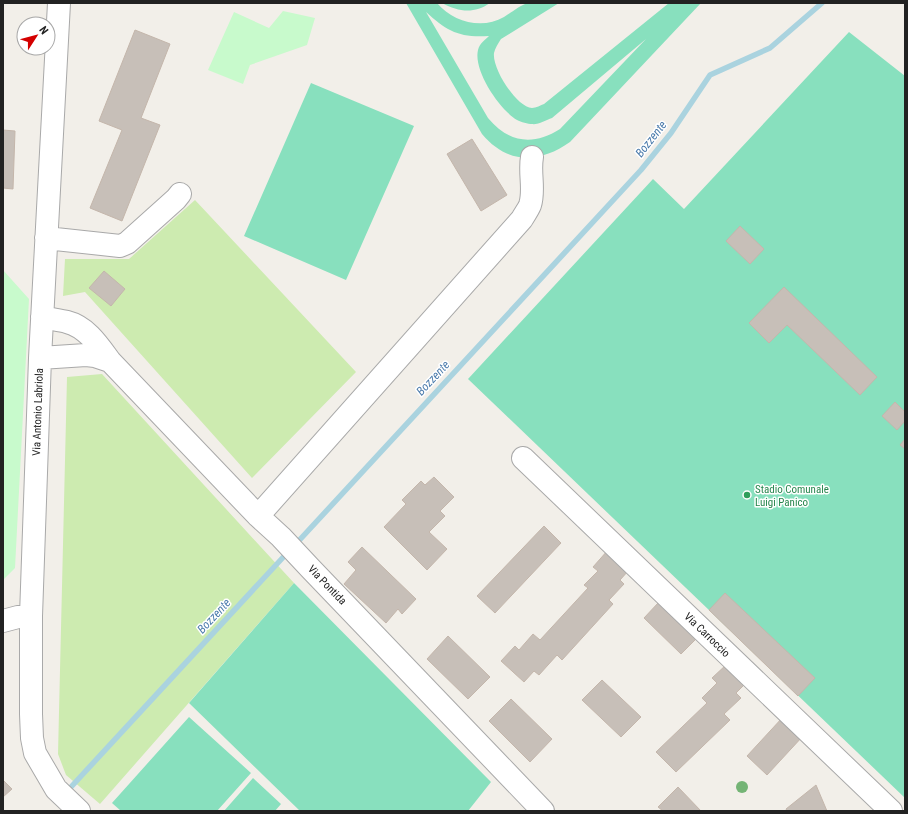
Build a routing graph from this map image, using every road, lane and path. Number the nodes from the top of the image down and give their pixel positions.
1 (60, 3) edge
2 (532, 157) dead end
3 (180, 194) dead end
4 (46, 238) junction
5 (42, 317) junction
6 (40, 358) junction
7 (110, 361) junction
8 (523, 458) dead end
9 (258, 516) junction
10 (31, 616) junction
11 (3, 621) edge
12 (75, 810) edge
13 (543, 811) edge
14 (891, 811) edge

1 - 4 street, Via Antonio Labriola
2 - 9 street
3 - 4 street
4 - 5 street, Via Antonio Labriola
5 - 6 street, Via Antonio Labriola
5 - 7 street, Via Pontida
6 - 7 street
6 - 10 street, Via Antonio Labriola
7 - 9 street, Via Pontida
8 - 14 street, Via Carroccio
9 - 13 street, Via Pontida
10 - 11 street
10 - 12 street, Via Antonio Labriola

